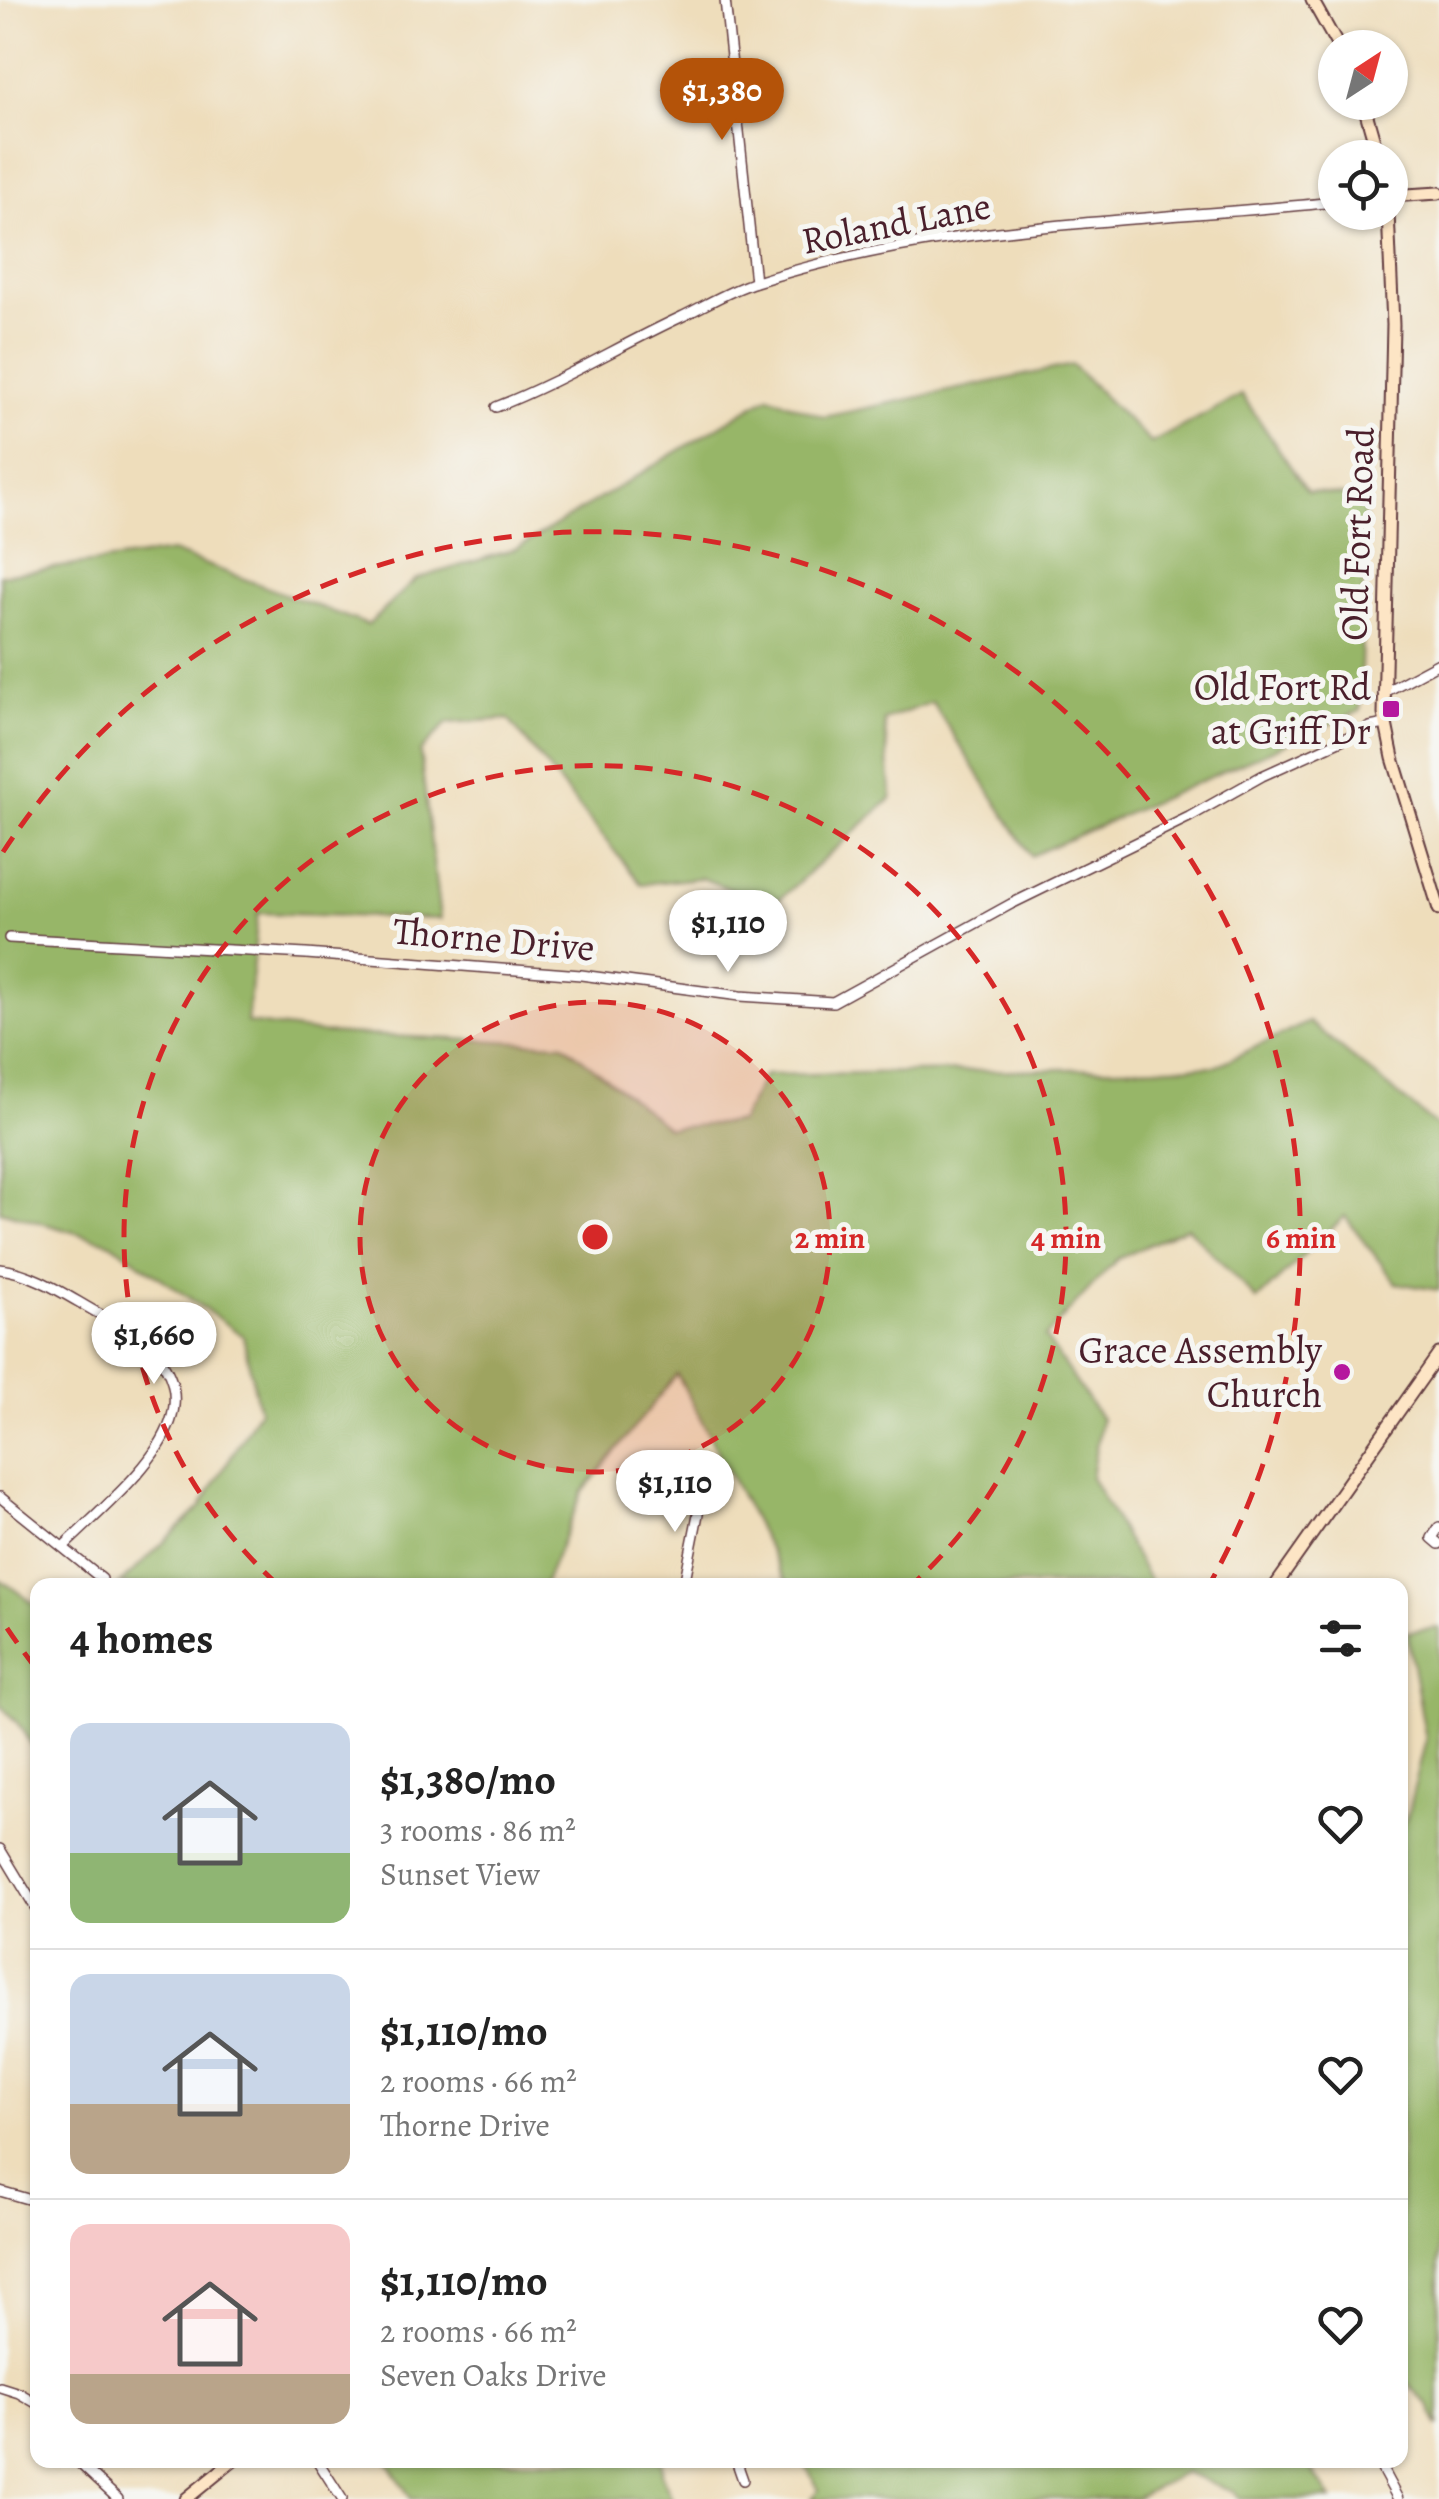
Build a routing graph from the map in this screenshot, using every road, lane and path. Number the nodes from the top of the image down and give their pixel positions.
1 (724, 0) edge
2 (1312, 0) edge
3 (1329, 30) edge
4 (1439, 193) edge
5 (1408, 195) edge
6 (1318, 204) edge
7 (1389, 230) edge
8 (755, 282) junction
9 (496, 407) dead end
10 (1439, 663) edge
11 (1383, 693) junction
12 (1386, 724) junction
13 (1439, 909) edge
14 (9, 938) dead end
15 (0, 1269) edge
16 (1439, 1354) edge
17 (702, 1494) dead end
18 (0, 1497) edge
19 (1439, 1527) edge
20 (1439, 1544) edge
21 (63, 1547) junction
22 (101, 1578) edge
23 (685, 1578) edge
24 (1281, 1578) edge
25 (0, 1850) edge
26 (30, 1899) edge
27 (0, 2191) edge
28 (30, 2200) edge
29 (0, 2387) edge
30 (30, 2399) edge
31 (85, 2468) edge
32 (224, 2468) edge
33 (322, 2468) edge
34 (739, 2468) edge
35 (1381, 2468) edge
36 (743, 2480) dead end
37 (118, 2499) edge
38 (186, 2499) edge
39 (342, 2499) edge
40 (1398, 2499) edge

1 - 8 street
2 - 3 main road
4 - 5 main road
6 - 8 street, Roland Lane
7 - 11 main road, Old Fort Road
8 - 9 street, Roland Lane
10 - 11 street
11 - 12 main road, Old Fort Road
12 - 13 main road, Old Fort Road
12 - 14 street, Thorne Drive
15 - 21 street
16 - 24 main road
17 - 23 street
18 - 21 street
19 - 20 street
21 - 22 street
25 - 26 street
27 - 28 street
29 - 30 street
31 - 37 street
32 - 38 main road
33 - 39 street
34 - 36 street
35 - 40 street

